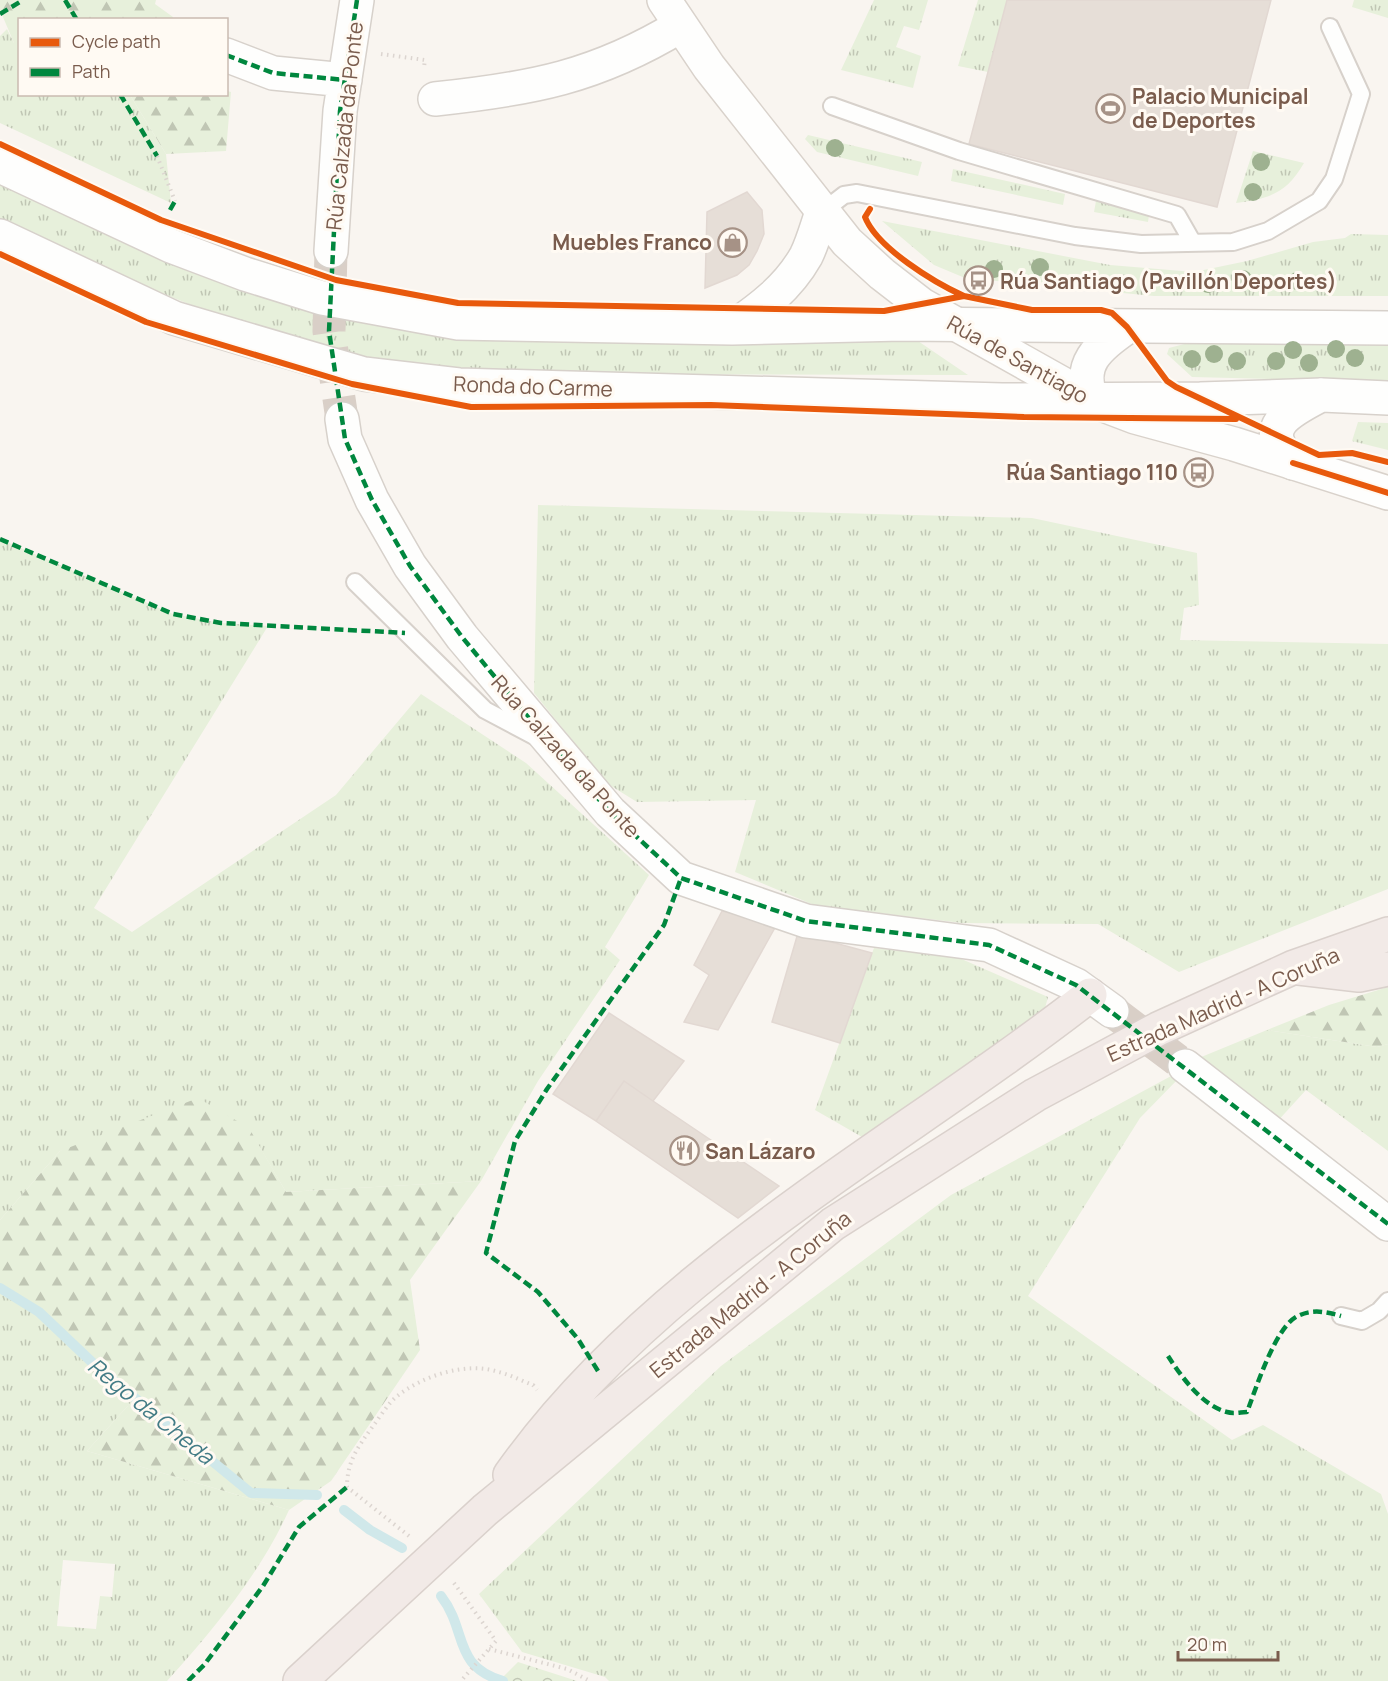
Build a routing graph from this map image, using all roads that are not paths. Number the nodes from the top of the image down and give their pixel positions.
1 (357, 0) edge
2 (672, 13) edge
3 (1330, 27) dead end
4 (228, 57) edge
5 (345, 80) junction
6 (429, 88) road end
7 (832, 106) dead end
8 (0, 166) edge
9 (822, 212) junction
10 (0, 236) edge
11 (1193, 243) junction
12 (331, 251) tunnel mouth
13 (956, 325) junction
14 (1127, 327) junction
15 (732, 328) junction
16 (1388, 328) edge
17 (1322, 395) junction
18 (1388, 398) edge
19 (1093, 400) junction
20 (342, 419) tunnel mouth
21 (1293, 463) junction
22 (1388, 493) edge
23 (355, 582) dead end
24 (551, 745) junction
25 (1388, 934) edge
26 (1294, 967) junction
27 (1388, 969) edge
28 (1101, 1003) joint
29 (1185, 1066) tunnel mouth
30 (1388, 1224) edge
31 (1388, 1301) edge
32 (1341, 1316) dead end
33 (486, 1510) junction
34 (300, 1681) edge

1 - 5 street, Rúa Calzada da Ponte
2 - 6 street
2 - 9 street, Rúa de Santiago
3 - 11 lane
4 - 5 street
5 - 12 street, Rúa Calzada da Ponte
7 - 11 lane
8 - 15 street
9 - 11 lane
9 - 13 street, Rúa de Santiago
9 - 15 street
10 - 19 street, Ronda do Carme
13 - 14 street
13 - 15 street
13 - 19 street, Rúa de Santiago
14 - 16 street
14 - 19 street
17 - 18 street, Ronda do Carme
17 - 19 street, Ronda do Carme
17 - 21 street
19 - 21 street, Rúa de Santiago
20 - 24 street, Rúa Calzada da Ponte
21 - 22 street, Rúa de Santiago
23 - 24 lane
24 - 28 street, Rúa Calzada da Ponte
25 - 26 highway, Estrada Madrid - A Coruña
26 - 27 highway
26 - 33 highway, Estrada Madrid - A Coruña
28 - 33 highway
29 - 30 street
31 - 32 lane
33 - 34 highway, Estrada Madrid - A Coruña

